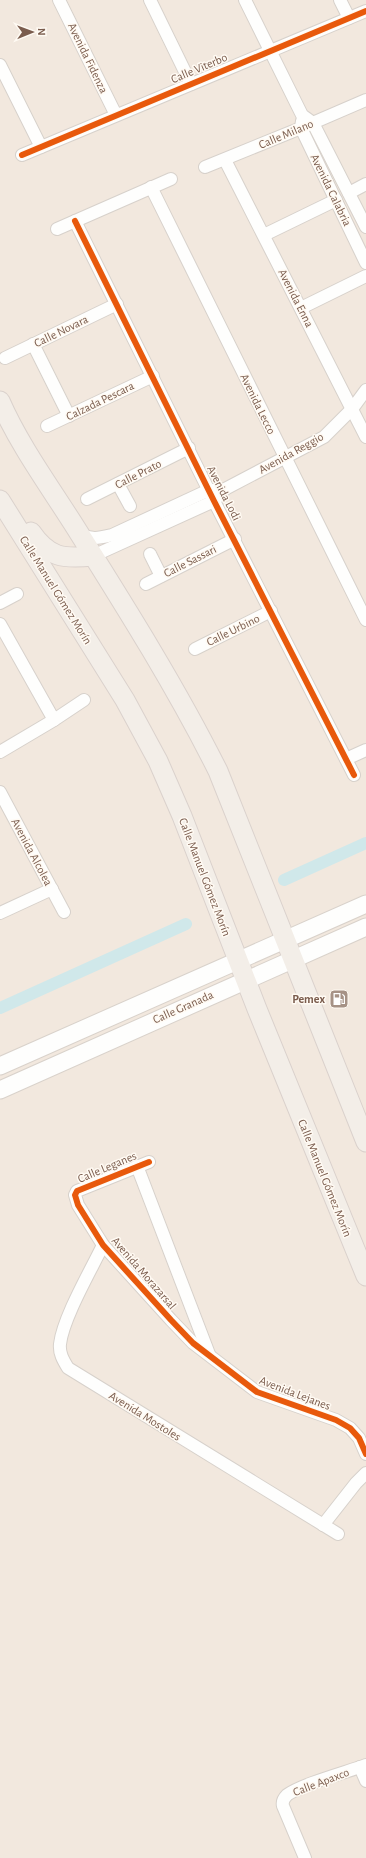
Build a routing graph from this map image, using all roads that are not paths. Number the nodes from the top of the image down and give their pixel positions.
1 (59, 0) edge
2 (150, 0) edge
3 (245, 0) edge
4 (340, 0) edge
5 (366, 11) edge
6 (349, 18) junction
7 (270, 50) junction
8 (0, 64) edge
9 (191, 84) junction
10 (366, 100) edge
11 (116, 115) junction
12 (302, 115) junction
13 (313, 123) junction
14 (301, 128) junction
15 (41, 147) junction
16 (22, 155) dead end
17 (225, 160) junction
18 (205, 167) dead end
19 (171, 178) dead end
20 (366, 184) edge
21 (151, 187) junction
22 (349, 193) junction
23 (336, 200) junction
24 (75, 221) junction
25 (366, 227) edge
26 (57, 229) dead end
27 (264, 235) junction
28 (366, 263) edge
29 (366, 276) edge
30 (117, 304) junction
31 (301, 308) junction
32 (33, 344) junction
33 (5, 358) dead end
34 (153, 376) junction
35 (366, 390) edge
36 (0, 401) edge
37 (352, 409) junction
38 (69, 416) junction
39 (47, 426) dead end
40 (366, 437) edge
41 (189, 448) junction
42 (285, 457) junction
43 (118, 484) junction
44 (0, 493) edge
45 (212, 496) junction
46 (87, 499) dead end
47 (0, 500) edge
48 (130, 506) dead end
49 (80, 534) junction
50 (235, 539) junction
51 (150, 554) dead end
52 (93, 556) junction
53 (161, 576) junction
54 (146, 584) dead end
55 (17, 594) dead end
56 (0, 603) edge
57 (271, 611) junction
58 (366, 620) edge
59 (0, 624) edge
60 (195, 649) dead end
61 (84, 700) dead end
62 (54, 720) junction
63 (366, 750) edge
64 (0, 752) edge
65 (346, 759) junction
66 (354, 775) dead end
67 (0, 792) edge
68 (52, 889) junction
69 (366, 904) edge
70 (0, 912) edge
71 (64, 912) dead end
72 (366, 927) edge
73 (286, 940) junction
74 (293, 958) junction
75 (237, 962) junction
76 (245, 980) junction
77 (0, 1066) edge
78 (0, 1090) edge
79 (366, 1142) edge
80 (143, 1164) joint
81 (75, 1195) joint
82 (103, 1245) junction
83 (366, 1276) edge
84 (210, 1355) junction
85 (366, 1454) edge
86 (365, 1475) edge
87 (323, 1525) junction
88 (338, 1534) dead end
89 (363, 1766) edge
90 (366, 1782) edge
91 (305, 1858) edge

1 - 11 street, Avenida Fidenza
2 - 9 street
3 - 7 street, Avenida Calabria
4 - 6 street
5 - 6 street, Calle Viterbo
6 - 7 street, Calle Viterbo
7 - 9 street, Calle Viterbo
7 - 12 street, Avenida Calabria
8 - 15 street
9 - 11 street, Calle Viterbo
10 - 13 street, Calle Milano
11 - 15 street, Calle Viterbo
12 - 13 street, Avenida Calabria
12 - 14 street
13 - 14 street, Calle Milano
13 - 22 street, Avenida Calabria
14 - 17 street, Calle Milano
14 - 23 street, Avenida Calabria
15 - 16 street, Calle Viterbo
17 - 18 street, Calle Milano
17 - 27 street, Avenida Enna
19 - 21 street
20 - 22 street
21 - 24 street
21 - 42 street, Avenida Lecco
22 - 25 street, Avenida Calabria
23 - 27 street
23 - 28 street, Avenida Calabria
24 - 26 street
24 - 30 street, Avenida Lodi
27 - 31 street, Avenida Enna
29 - 31 street
30 - 32 street, Calle Novara
30 - 34 street, Avenida Lodi
31 - 37 street, Avenida Enna
32 - 33 street, Calle Novara
32 - 38 street
34 - 38 street, Calzada Pescara
34 - 41 street, Avenida Lodi
35 - 37 street, Avenida Reggio
36 - 49 main road
37 - 40 street, Avenida Enna
37 - 42 street, Avenida Reggio
38 - 39 street, Calzada Pescara
41 - 43 street, Calle Prato
41 - 45 street, Avenida Lodi
42 - 45 street, Avenida Reggio
42 - 58 street, Avenida Lecco
43 - 46 street, Calle Prato
43 - 48 street
44 - 52 main road
45 - 49 street, Avenida Reggio
45 - 50 street, Avenida Lodi
45 - 52 street, Avenida Reggio
47 - 75 main road, Calle Manuel Gómez Morín
49 - 52 main road
50 - 53 street, Calle Sassari
50 - 57 street, Avenida Lodi
51 - 53 street
52 - 73 main road
53 - 54 street, Calle Sassari
55 - 56 street
57 - 60 street, Calle Urbino
57 - 65 street, Avenida Lodi
59 - 62 street
61 - 62 street
62 - 64 street
63 - 65 street
65 - 66 street, Avenida Lodi
67 - 68 street, Avenida Alcolea
68 - 70 street
68 - 71 street, Avenida Alcolea
69 - 73 main road, Calle Granada
72 - 74 main road, Calle Granada
73 - 74 main road
73 - 75 main road, Calle Granada
74 - 76 main road, Calle Granada
74 - 79 main road
75 - 76 main road, Calle Manuel Gómez Morín
75 - 77 main road, Calle Granada
76 - 78 main road, Calle Granada
76 - 83 main road, Calle Manuel Gómez Morín
80 - 81 street, Calle Leganes
80 - 84 street, Avenida Lejanes
81 - 82 street, Avenida Morazarsal
82 - 84 street, Avenida Morazarsal
82 - 87 street, Avenida Mostoles
84 - 85 street, Avenida Lejanes
86 - 87 street
87 - 88 street, Avenida Mostoles
89 - 90 street
89 - 91 street, Calle Apaxco

